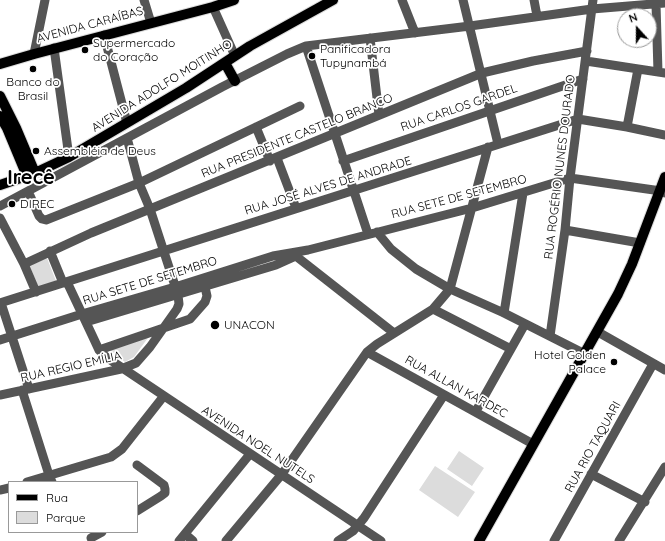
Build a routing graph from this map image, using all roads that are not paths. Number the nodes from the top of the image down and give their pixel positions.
1 (45, 0) edge
2 (144, 0) edge
3 (234, 0) edge
4 (333, 0) edge
5 (402, 0) edge
6 (463, 0) edge
7 (534, 0) edge
8 (592, 4) edge
9 (661, 4) edge
10 (213, 7) junction
11 (537, 16) junction
12 (151, 23) junction
13 (470, 26) junction
14 (415, 33) junction
15 (104, 35) junction
16 (370, 38) junction
17 (306, 46) junction
18 (54, 48) junction
19 (587, 51) junction
20 (34, 54) junction
21 (235, 56) junction
22 (586, 61) junction
23 (225, 63) junction
24 (0, 64) edge
25 (638, 69) junction
26 (661, 72) edge
27 (482, 73) junction
28 (583, 78) junction
29 (235, 81) junction
30 (0, 96) edge
31 (300, 106) dead end
32 (489, 110) junction
33 (379, 115) junction
34 (0, 116) edge
35 (578, 119) junction
36 (127, 122) junction
37 (256, 127) junction
38 (627, 127) junction
39 (3, 129) edge
40 (334, 133) junction
41 (665, 135) edge
42 (127, 138) junction
43 (498, 144) junction
44 (488, 147) junction
45 (69, 157) junction
46 (273, 159) junction
47 (343, 161) junction
48 (31, 174) junction
49 (665, 177) edge
50 (570, 178) junction
51 (139, 182) junction
52 (0, 185) edge
53 (353, 190) junction
54 (28, 191) junction
55 (663, 192) edge
56 (523, 193) junction
57 (0, 206) edge
58 (296, 208) junction
59 (472, 208) junction
60 (150, 209) junction
61 (0, 218) edge
62 (565, 230) junction
63 (378, 232) junction
64 (368, 234) junction
65 (640, 243) junction
66 (50, 251) junction
67 (164, 251) junction
68 (294, 254) junction
69 (24, 264) junction
70 (65, 283) junction
71 (205, 287) junction
72 (450, 289) junction
73 (176, 291) junction
74 (36, 292) junction
75 (1, 303) edge
76 (433, 309) junction
77 (504, 313) junction
78 (84, 318) junction
79 (525, 324) junction
80 (163, 327) junction
81 (598, 332) junction
82 (394, 333) junction
83 (12, 336) junction
84 (550, 336) junction
85 (0, 340) edge
86 (511, 349) junction
87 (99, 350) junction
88 (367, 352) junction
89 (585, 354) junction
90 (654, 364) junction
91 (121, 369) junction
92 (665, 370) edge
93 (26, 389) junction
94 (0, 395) edge
95 (444, 395) junction
96 (163, 396) junction
97 (476, 411) junction
98 (533, 444) junction
99 (250, 454) junction
100 (137, 465) dead end
101 (665, 467) edge
102 (282, 474) junction
103 (591, 474) junction
104 (50, 479) edge
105 (662, 479) edge
106 (35, 481) edge
107 (644, 502) junction
108 (138, 509) edge
109 (358, 526) junction
110 (100, 533) edge
111 (90, 537) edge
112 (182, 538) edge
113 (624, 539) edge
114 (193, 541) edge
115 (226, 541) edge
116 (338, 541) edge
117 (381, 541) edge
118 (479, 541) edge
119 (554, 541) edge

1 - 20 street
2 - 12 street
3 - 10 main road, AVENIDA CARAÍBAS
4 - 21 main road, AVENIDA ADOLFO MOITINHO
5 - 14 street
6 - 13 street
7 - 11 street
8 - 9 street, AVENIDA ADOLFO MOITINHO
8 - 11 street, AVENIDA ADOLFO MOITINHO
8 - 19 street, RUA ROGÉRIO NUNES DOURADO
9 - 26 street
10 - 12 main road, AVENIDA CARAÍBAS
10 - 21 street
11 - 13 street, AVENIDA ADOLFO MOITINHO
12 - 15 main road, AVENIDA CARAÍBAS
13 - 14 street, AVENIDA ADOLFO MOITINHO
13 - 27 street
14 - 16 street, AVENIDA ADOLFO MOITINHO
15 - 18 main road, AVENIDA CARAÍBAS
15 - 36 street
16 - 17 street, AVENIDA ADOLFO MOITINHO
16 - 33 street
17 - 29 street, AVENIDA ADOLFO MOITINHO
17 - 40 street
18 - 20 main road, AVENIDA CARAÍBAS
18 - 45 street
19 - 22 street, RUA ROGÉRIO NUNES DOURADO
19 - 27 street, RUA PRESIDENTE CASTELO BRANCO
20 - 24 main road, AVENIDA CARAÍBAS
21 - 23 main road, AVENIDA ADOLFO MOITINHO
22 - 25 street
22 - 28 street, RUA ROGÉRIO NUNES DOURADO
23 - 29 main road
23 - 36 main road, AVENIDA ADOLFO MOITINHO
25 - 26 street
25 - 38 street
27 - 32 street
27 - 33 street, RUA PRESIDENTE CASTELO BRANCO
28 - 32 street, RUA CARLOS GARDEL
28 - 35 street, RUA ROGÉRIO NUNES DOURADO
29 - 42 street, AVENIDA ADOLFO MOITINHO
30 - 48 main road
31 - 37 street
32 - 43 street
32 - 47 street, RUA CARLOS GARDEL
33 - 40 street, RUA PRESIDENTE CASTELO BRANCO
34 - 39 main road
35 - 38 street, RUA JOSÉ ALVES DE ANDRADE
35 - 43 street, RUA JOSÉ ALVES DE ANDRADE
35 - 50 street, RUA ROGÉRIO NUNES DOURADO
36 - 45 main road, AVENIDA ADOLFO MOITINHO
37 - 46 street
37 - 51 street
38 - 41 street, RUA JOSÉ ALVES DE ANDRADE
39 - 48 main road
40 - 46 street, RUA PRESIDENTE CASTELO BRANCO
40 - 47 street
42 - 51 street
42 - 54 street, AVENIDA ADOLFO MOITINHO
43 - 44 street, RUA JOSÉ ALVES DE ANDRADE
44 - 53 street, RUA JOSÉ ALVES DE ANDRADE
44 - 59 street
45 - 48 main road, AVENIDA ADOLFO MOITINHO
46 - 58 street
46 - 60 street, RUA PRESIDENTE CASTELO BRANCO
47 - 53 street
48 - 52 main road, AVENIDA ADOLFO MOITINHO
49 - 55 main road
50 - 55 street
50 - 56 street, RUA SETE DE SETEMBRO
50 - 62 street, RUA ROGÉRIO NUNES DOURADO
51 - 54 street
51 - 60 street
53 - 58 street, RUA JOSÉ ALVES DE ANDRADE
53 - 64 street
54 - 57 street, AVENIDA ADOLFO MOITINHO
55 - 65 main road
56 - 59 street, RUA SETE DE SETEMBRO
56 - 77 street
58 - 67 street, RUA JOSÉ ALVES DE ANDRADE
59 - 63 street, RUA SETE DE SETEMBRO
59 - 72 street
60 - 66 street, RUA PRESIDENTE CASTELO BRANCO
60 - 67 street
61 - 69 street
62 - 65 street
62 - 84 street, RUA ROGÉRIO NUNES DOURADO
63 - 64 street, RUA SETE DE SETEMBRO
63 - 72 street
64 - 68 street, RUA SETE DE SETEMBRO
65 - 81 main road
66 - 69 street, RUA PRESIDENTE CASTELO BRANCO
66 - 70 street
67 - 70 street, RUA JOSÉ ALVES DE ANDRADE
67 - 73 street
68 - 71 street, RUA SETE DE SETEMBRO
68 - 73 street, RUA SETE DE SETEMBRO
68 - 82 street
69 - 74 street
70 - 74 street, RUA JOSÉ ALVES DE ANDRADE
70 - 78 street
71 - 73 street, RUA SETE DE SETEMBRO
71 - 80 street
72 - 76 street
72 - 77 street
73 - 78 street, RUA SETE DE SETEMBRO
73 - 80 street, RUA REGIO EMÍLIA
74 - 75 street, RUA JOSÉ ALVES DE ANDRADE
75 - 83 street
76 - 82 street
76 - 86 street
77 - 79 street
78 - 83 street, RUA SETE DE SETEMBRO
78 - 87 street
79 - 84 street
79 - 86 street
80 - 87 street
80 - 91 street, RUA REGIO EMÍLIA
81 - 89 main road
81 - 90 street
82 - 88 street
83 - 85 street, RUA SETE DE SETEMBRO
83 - 93 street
84 - 89 street
86 - 97 street
87 - 91 street, AVENIDA NOEL NUTELS
88 - 95 street, RUA ALLAN KARDEC
88 - 102 street
89 - 98 main road
90 - 92 street
90 - 103 street, RUA RIO TAQUARI
91 - 93 street, RUA REGIO EMÍLIA
91 - 96 street, AVENIDA NOEL NUTELS
93 - 94 street, RUA REGIO EMÍLIA
93 - 104 street
95 - 97 street, RUA ALLAN KARDEC
95 - 109 street
96 - 99 street, AVENIDA NOEL NUTELS
96 - 104 street
97 - 98 street, RUA ALLAN KARDEC
98 - 118 main road
99 - 102 street, AVENIDA NOEL NUTELS
99 - 112 street
100 - 108 street
101 - 105 street
102 - 109 street, AVENIDA NOEL NUTELS
102 - 115 street
103 - 107 street
103 - 119 street, RUA RIO TAQUARI
104 - 106 street
105 - 107 street
107 - 113 street
109 - 116 street
109 - 117 street, AVENIDA NOEL NUTELS
110 - 111 street
112 - 114 street

